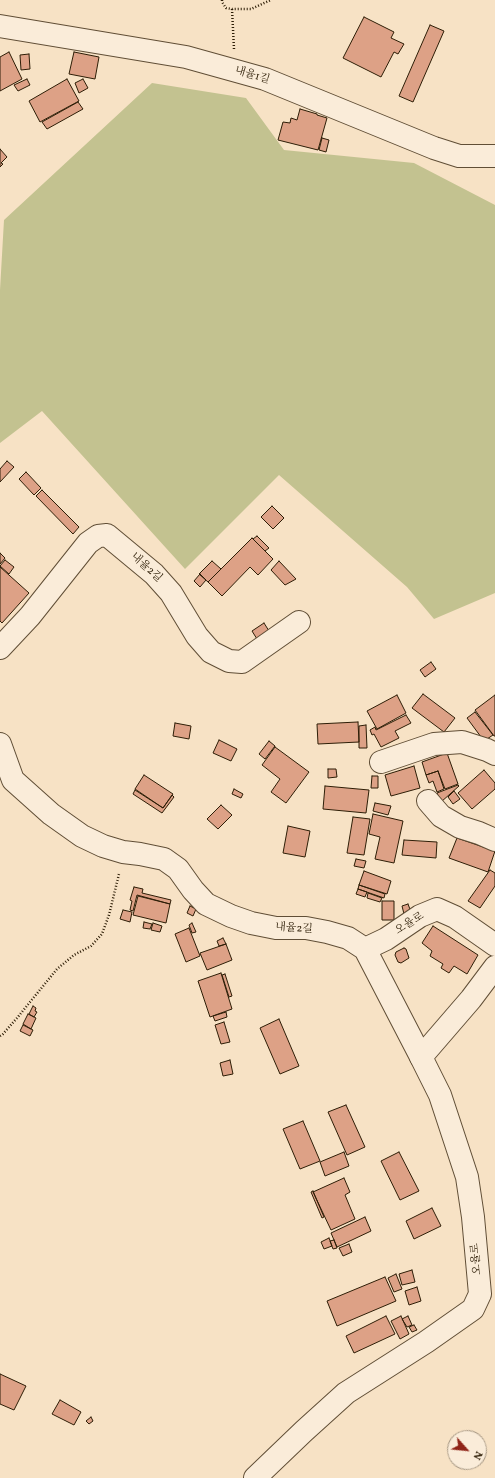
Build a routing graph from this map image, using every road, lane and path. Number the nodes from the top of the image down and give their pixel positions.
1 (222, 0) edge
2 (271, 0) edge
3 (232, 9) junction
4 (0, 26) edge
5 (234, 54) dead end
6 (495, 156) edge
7 (299, 622) dead end
8 (0, 648) edge
9 (0, 744) edge
10 (495, 754) edge
11 (382, 762) dead end
12 (428, 801) dead end
13 (495, 840) edge
14 (123, 852) junction
15 (495, 945) edge
16 (365, 950) junction
17 (495, 967) edge
18 (0, 1036) edge
19 (421, 1057) junction
20 (255, 1478) edge

1 - 3 path
2 - 3 path
3 - 5 path
4 - 6 street, 내율1길
7 - 8 street, 내율2길
9 - 14 street, 내율2길
10 - 11 street
12 - 13 street
14 - 16 street, 내율2길
14 - 18 path
15 - 16 street, 오율로
16 - 19 street, 내율2길
17 - 19 street
19 - 20 street, 오율로

